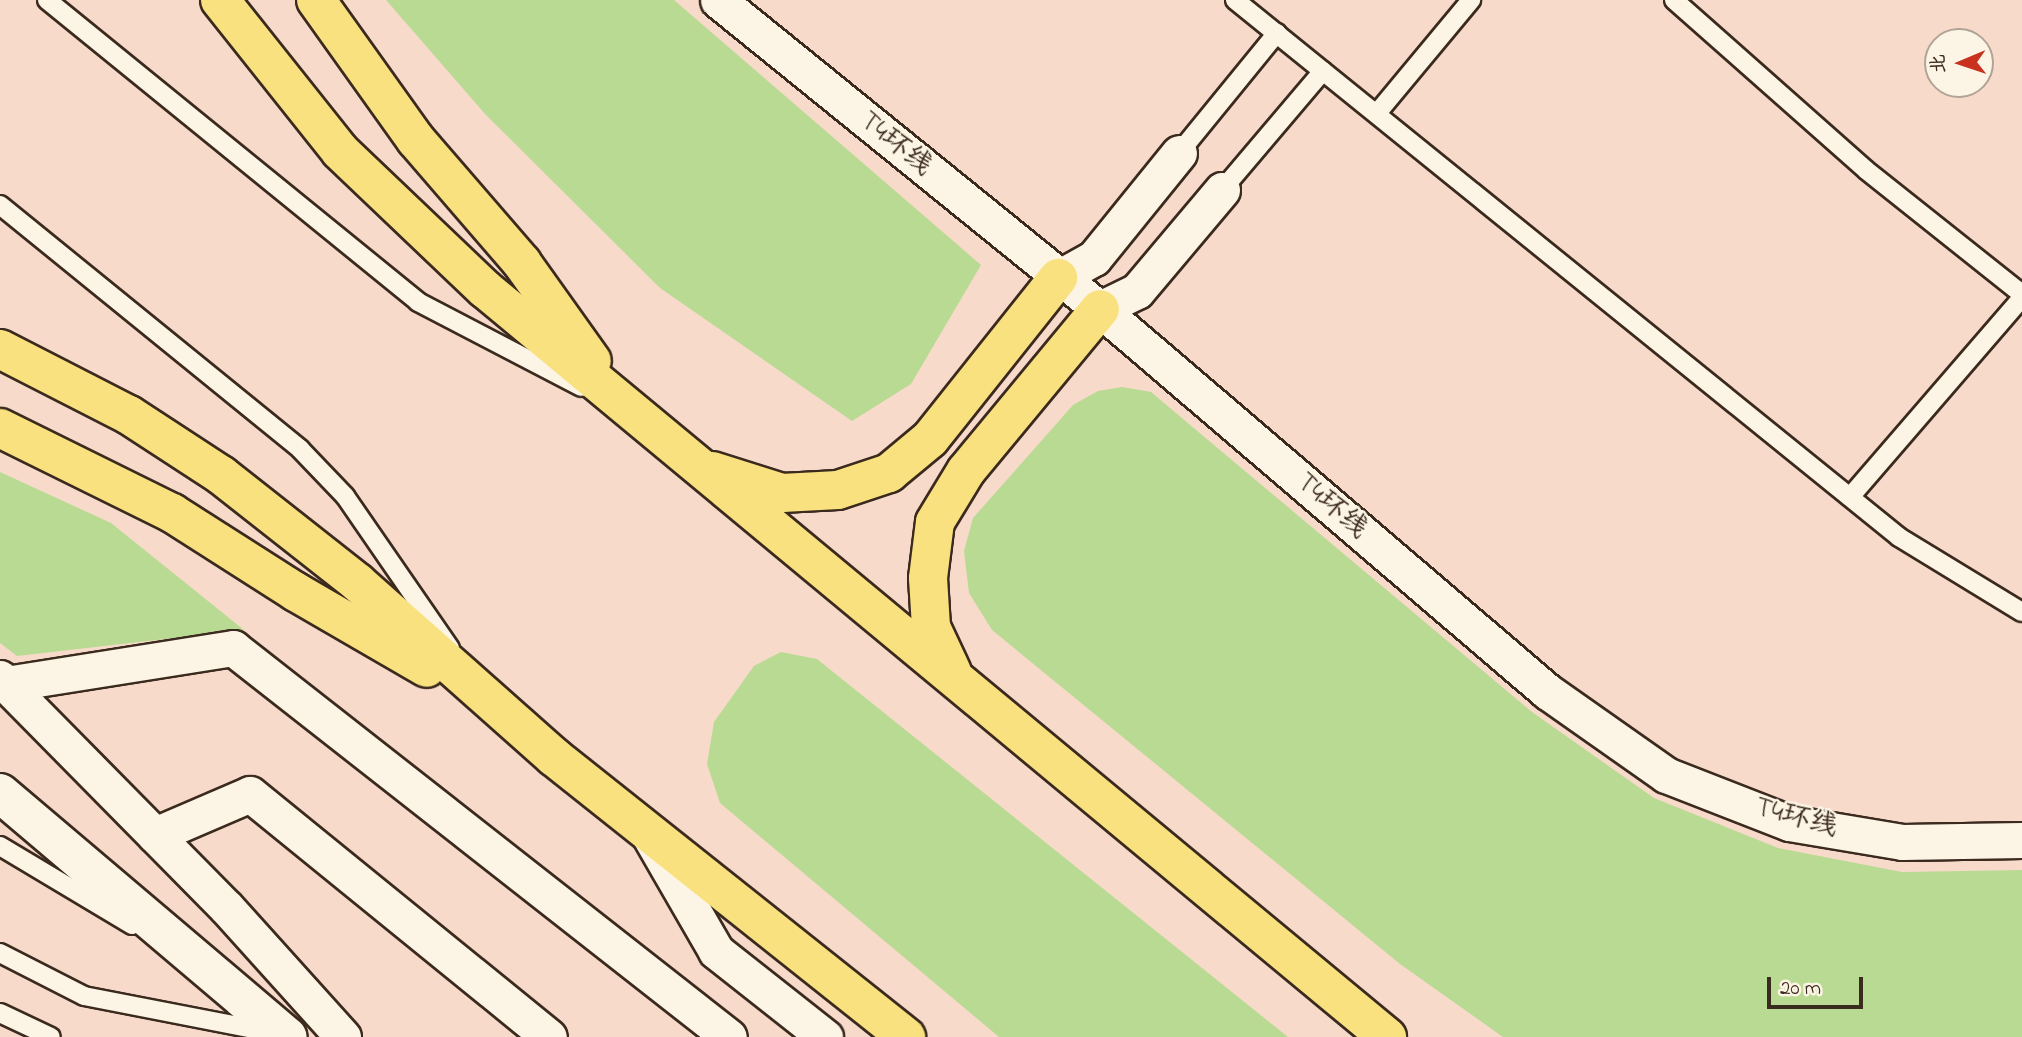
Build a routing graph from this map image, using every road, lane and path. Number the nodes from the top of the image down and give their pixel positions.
1 (47, 0) edge
2 (220, 0) edge
3 (316, 0) edge
4 (718, 0) edge
5 (1235, 0) edge
6 (1471, 0) edge
7 (1674, 0) edge
8 (1277, 33) junction
9 (1323, 71) junction
10 (1378, 112) junction
11 (1179, 153) joint
12 (1222, 190) joint
13 (0, 205) edge
14 (1058, 278) junction
15 (2022, 296) edge
16 (1100, 309) junction
17 (0, 349) edge
18 (625, 408) junction
19 (0, 428) edge
20 (695, 466) junction
21 (1850, 497) junction
22 (2022, 612) edge
23 (955, 680) junction
24 (3, 681) edge
25 (484, 699) junction
26 (0, 793) edge
27 (646, 830) junction
28 (155, 835) junction
29 (2022, 841) edge
30 (0, 846) edge
31 (181, 945) junction
32 (0, 953) edge
33 (0, 1013) edge
34 (287, 1036) edge
35 (51, 1037) edge
36 (343, 1037) edge
37 (549, 1037) edge
38 (729, 1037) edge
39 (825, 1037) edge
40 (906, 1037) edge
41 (1387, 1037) edge

1 - 18 lane
2 - 18 main road
3 - 18 main road
4 - 14 street, T4环线
5 - 8 lane
6 - 10 lane
7 - 15 lane
8 - 9 lane
8 - 11 lane
9 - 10 lane
9 - 12 lane
10 - 21 lane
11 - 14 street
12 - 16 street
13 - 25 lane
14 - 16 street, T4环线
14 - 20 main road
15 - 21 lane
16 - 23 main road
16 - 29 street, T4环线
17 - 25 main road
18 - 20 main road
19 - 25 main road
20 - 23 main road
21 - 22 lane
23 - 41 main road
24 - 28 street
24 - 38 street
25 - 27 main road
26 - 31 main road
27 - 39 street
27 - 40 main road
28 - 36 street
28 - 37 street
30 - 31 lane
31 - 34 main road
32 - 34 lane
33 - 35 lane

